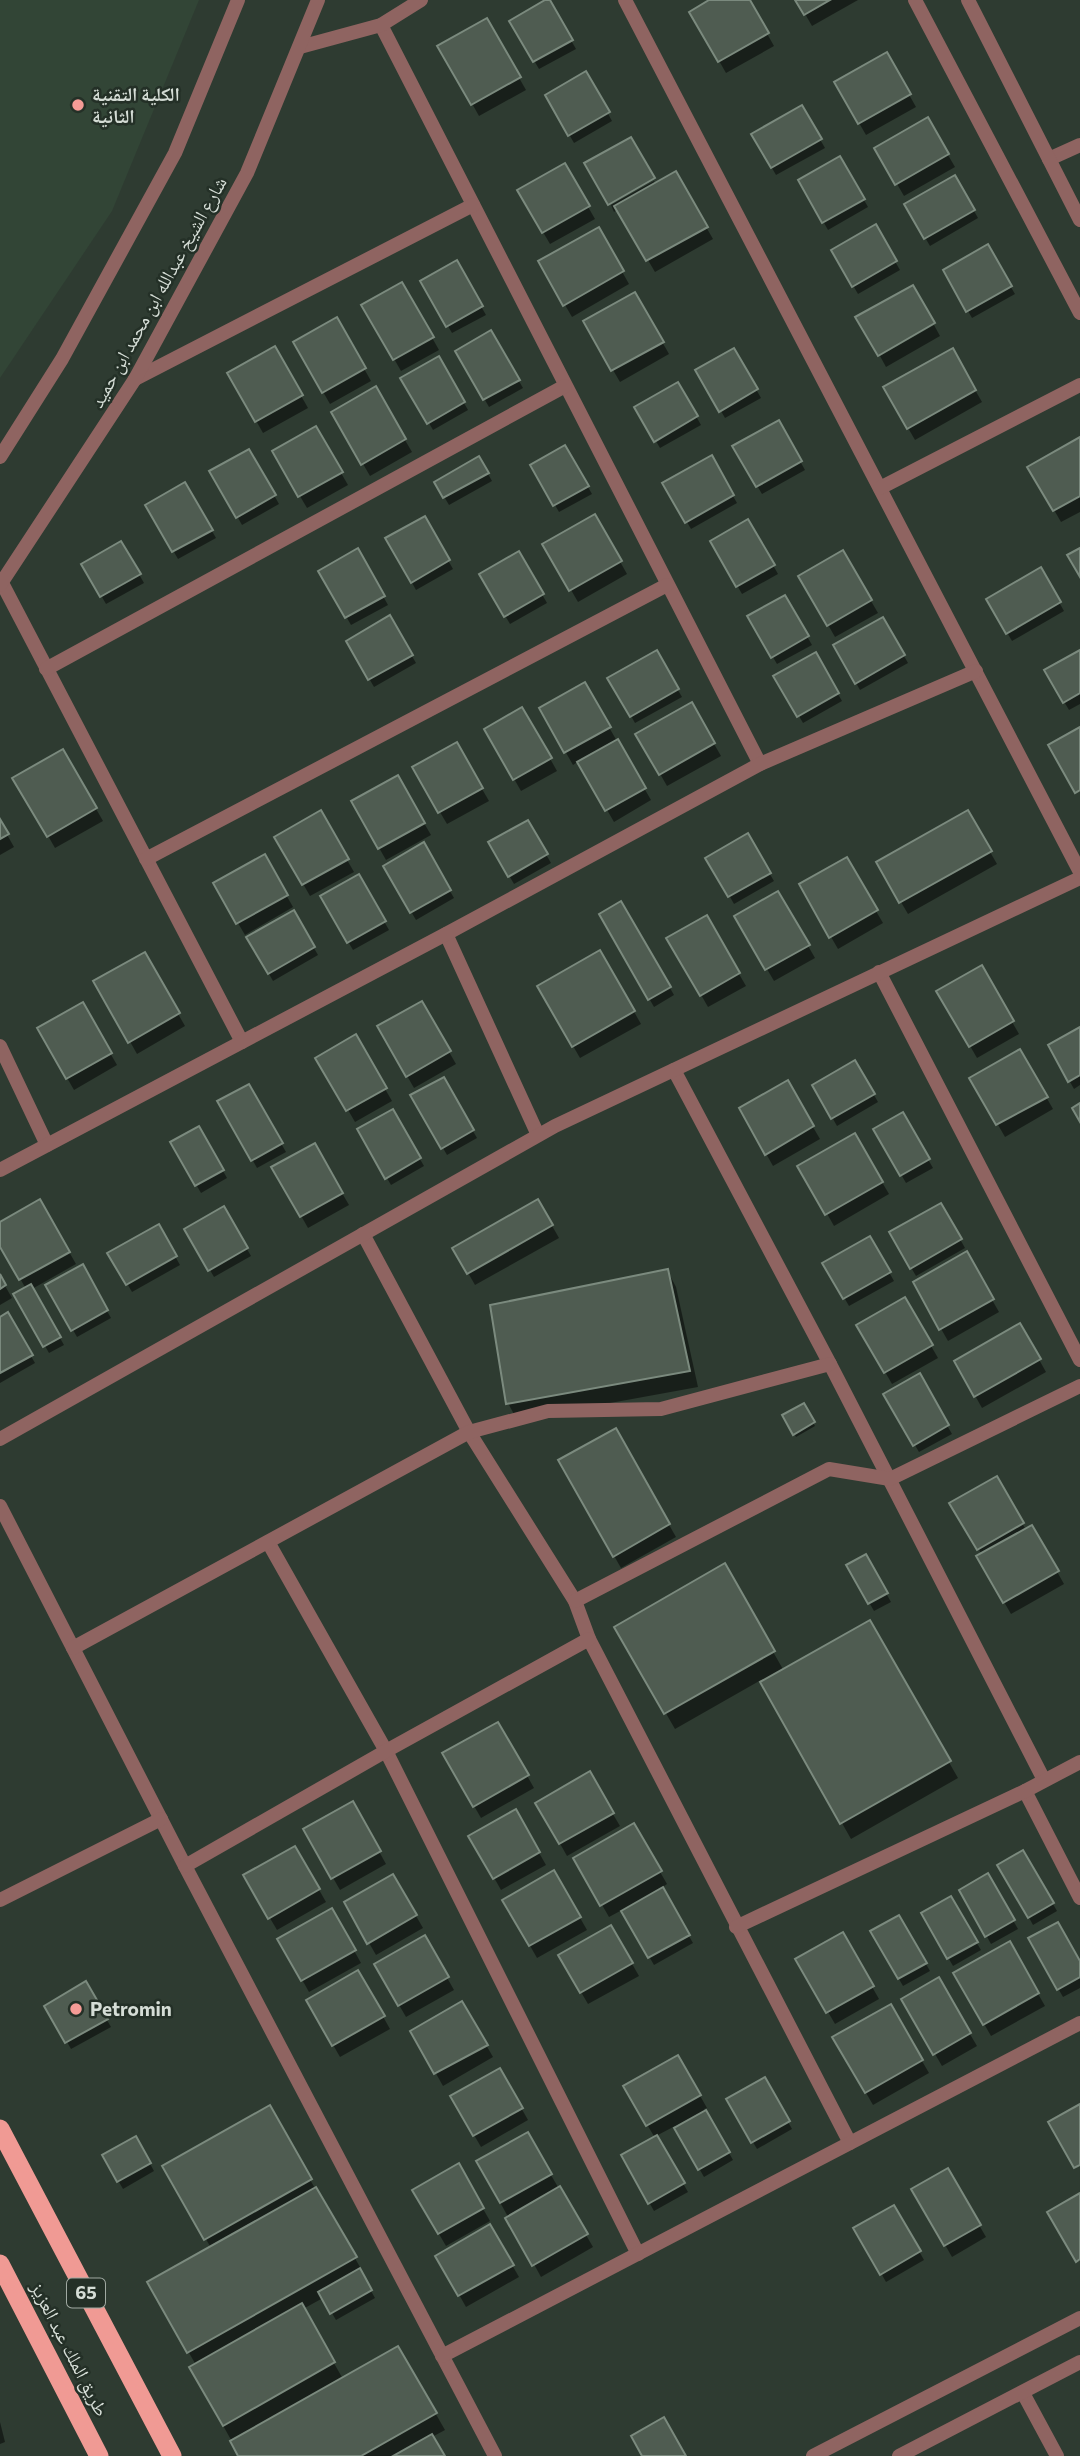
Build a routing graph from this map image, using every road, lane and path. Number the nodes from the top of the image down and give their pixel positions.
1 (238, 0) edge
2 (318, 0) edge
3 (421, 0) edge
4 (625, 0) edge
5 (915, 0) edge
6 (968, 0) edge
7 (381, 25) junction
8 (300, 47) junction
9 (1080, 145) edge
10 (1049, 159) junction
11 (473, 205) junction
12 (1080, 220) edge
13 (1080, 313) edge
14 (135, 379) junction
15 (1080, 385) edge
16 (565, 387) junction
17 (0, 457) edge
18 (880, 488) junction
19 (1, 584) edge
20 (667, 585) junction
21 (46, 669) junction
22 (976, 671) junction
23 (760, 764) junction
24 (146, 859) junction
25 (1080, 872) edge
26 (1080, 878) edge
27 (446, 934) junction
28 (879, 972) junction
29 (242, 1042) junction
30 (0, 1046) edge
31 (674, 1070) junction
32 (538, 1135) junction
33 (47, 1145) junction
34 (0, 1170) edge
35 (363, 1234) junction
36 (1080, 1360) edge
37 (830, 1364) junction
38 (1080, 1387) edge
39 (469, 1432) junction
40 (0, 1439) edge
41 (890, 1479) junction
42 (0, 1506) edge
43 (268, 1542) junction
44 (575, 1601) junction
45 (589, 1639) junction
46 (73, 1648) junction
47 (386, 1751) junction
48 (1080, 1762) edge
49 (1044, 1780) junction
50 (1025, 1791) junction
51 (161, 1819) junction
52 (185, 1866) junction
53 (1080, 1898) edge
54 (0, 1900) edge
55 (736, 1927) junction
56 (1080, 2023) edge
57 (0, 2129) edge
58 (850, 2143) junction
59 (638, 2254) junction
60 (2, 2274) edge
61 (1080, 2318) edge
62 (442, 2356) junction
63 (1080, 2362) edge
64 (1023, 2393) junction
65 (99, 2456) edge
66 (172, 2456) edge
67 (495, 2456) edge
68 (813, 2456) edge
69 (898, 2456) edge
70 (1057, 2456) edge

1 - 17 street
2 - 8 street, شارع الشيخ عبدالله ابن محمد ابن حميد
3 - 7 street
4 - 18 street
5 - 13 street
6 - 10 street
7 - 8 street
7 - 11 street
8 - 14 street, شارع الشيخ عبدالله ابن محمد ابن حميد
9 - 10 street
10 - 12 street
11 - 14 street
11 - 16 street
14 - 19 street, شارع الشيخ عبدالله ابن محمد ابن حميد
15 - 18 street
16 - 20 street
16 - 21 street
18 - 22 street
19 - 21 street
20 - 23 street
20 - 24 street
21 - 24 street
22 - 23 street
22 - 25 street
23 - 27 street
24 - 29 street
26 - 28 street
27 - 29 street
27 - 32 street
28 - 31 street
28 - 36 street
29 - 33 street
30 - 33 street
31 - 32 street
31 - 37 street
32 - 35 street
33 - 34 street
35 - 39 street
35 - 40 street
37 - 39 street
37 - 41 street
38 - 41 street
39 - 43 street
39 - 44 street
41 - 44 street
41 - 49 street
42 - 46 street
43 - 46 street
43 - 47 street
44 - 45 street
45 - 47 street
45 - 55 street
46 - 51 street
47 - 52 street
47 - 59 street
48 - 49 street
49 - 50 street
50 - 53 street
50 - 55 street
51 - 52 street
51 - 54 street
52 - 62 street
55 - 58 street
56 - 58 street
57 - 66 highway, طريق الملك عبد العزيز / 65
58 - 59 street
59 - 62 street
60 - 65 highway, طريق الملك عبد العزيز
61 - 68 street
62 - 67 street
63 - 64 street
64 - 69 street
64 - 70 street

